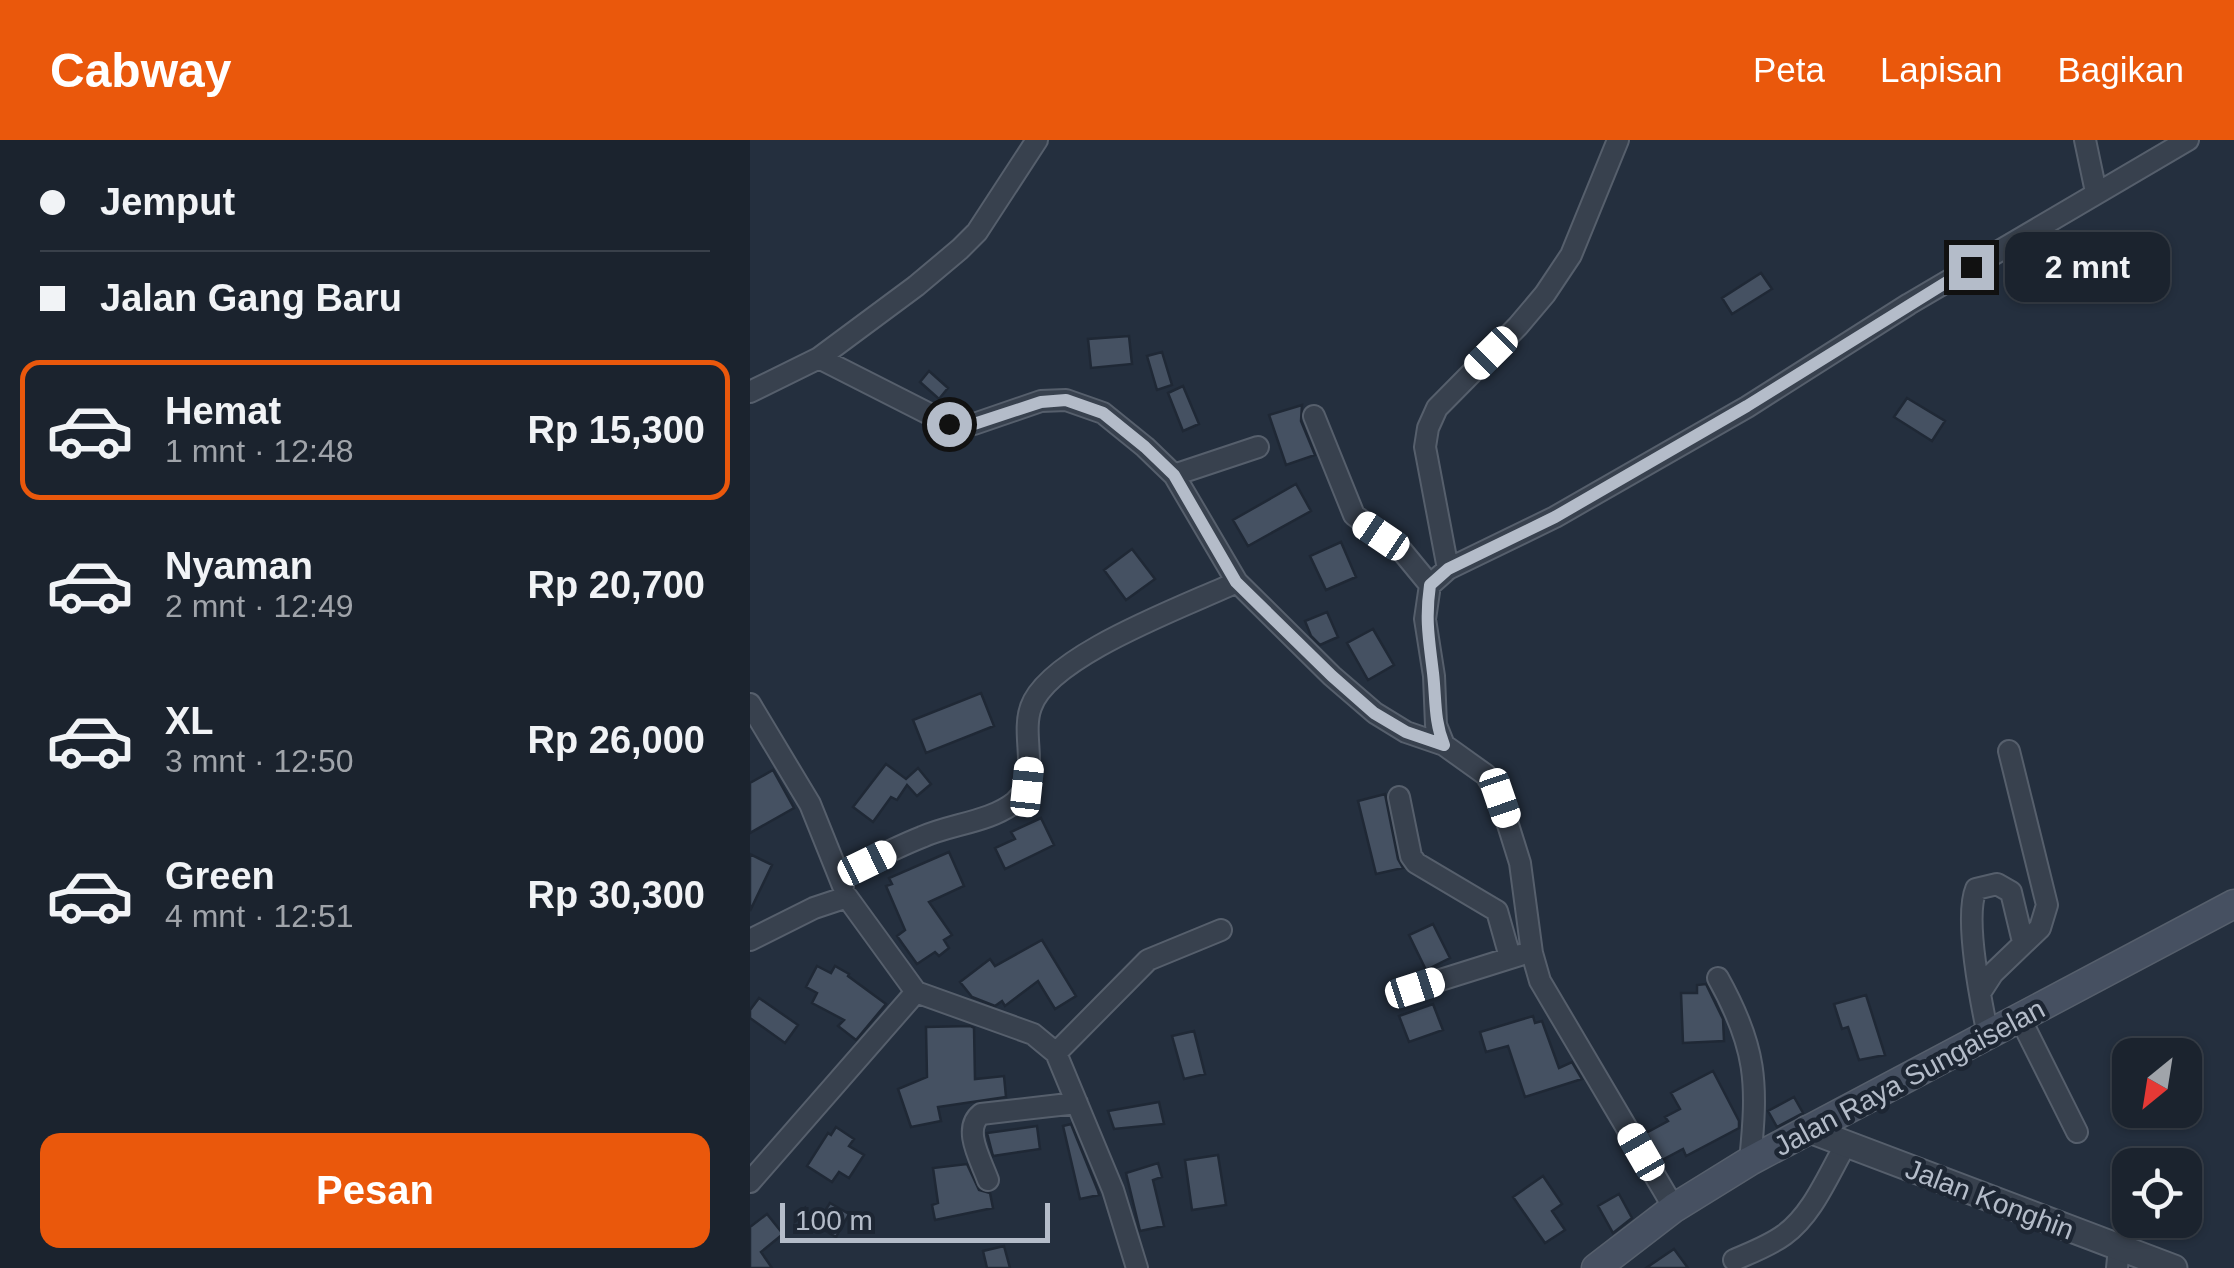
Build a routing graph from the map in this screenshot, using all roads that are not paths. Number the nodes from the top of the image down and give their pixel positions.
1 (1037, 140) edge
2 (1618, 140) edge
3 (2084, 140) edge
4 (2188, 140) edge
5 (2096, 192) junction
6 (819, 358) junction
7 (750, 392) edge
8 (1314, 416) dead end
9 (1258, 447) dead end
10 (1174, 475) junction
11 (1448, 569) junction
12 (1236, 582) junction
13 (1430, 585) junction
14 (750, 704) edge
15 (1444, 745) junction
16 (2009, 751) dead end
17 (1399, 797) dead end
18 (839, 876) junction
19 (847, 898) junction
20 (2234, 904) edge
21 (1220, 930) dead end
22 (750, 940) edge
23 (2023, 942) junction
24 (1521, 955) junction
25 (1718, 978) dead end
26 (1415, 988) dead end
27 (916, 992) junction
28 (1980, 994) junction
29 (2020, 1018) junction
30 (1988, 1035) junction
31 (1056, 1053) junction
32 (1077, 1103) junction
33 (1807, 1129) junction
34 (2077, 1132) dead end
35 (1846, 1144) junction
36 (1750, 1162) junction
37 (988, 1180) dead end
38 (750, 1182) edge
39 (1674, 1208) junction
40 (2118, 1258) edge
41 (1734, 1260) dead end
42 (1137, 1268) edge
43 (1596, 1268) edge
44 (2174, 1268) edge

1 - 6 street
2 - 11 street
3 - 5 street
4 - 5 street
5 - 11 street
6 - 7 street
6 - 10 street
8 - 13 street
9 - 10 street
10 - 12 street
11 - 13 street
12 - 15 street
12 - 18 street
13 - 15 street
14 - 18 street
15 - 24 street
16 - 23 street
17 - 24 street
18 - 19 street
19 - 22 street
19 - 27 street
20 - 29 main road, Jalan Raya Sungaiselan
21 - 31 street
23 - 28 street
23 - 28 street
24 - 26 street
24 - 39 street
25 - 36 street
27 - 31 street
27 - 38 street
28 - 30 street
29 - 30 main road, Jalan Raya Sungaiselan
29 - 34 street
30 - 33 main road, Jalan Raya Sungaiselan
31 - 32 street
32 - 37 street
32 - 42 street
33 - 35 street, Jalan Konghin
33 - 36 main road, Jalan Raya Sungaiselan
35 - 40 street, Jalan Konghin
35 - 41 street
36 - 39 main road, Jalan Raya Sungaiselan
39 - 43 main road, Jalan Raya Sungaiselan
40 - 44 street, Jalan Konghin

